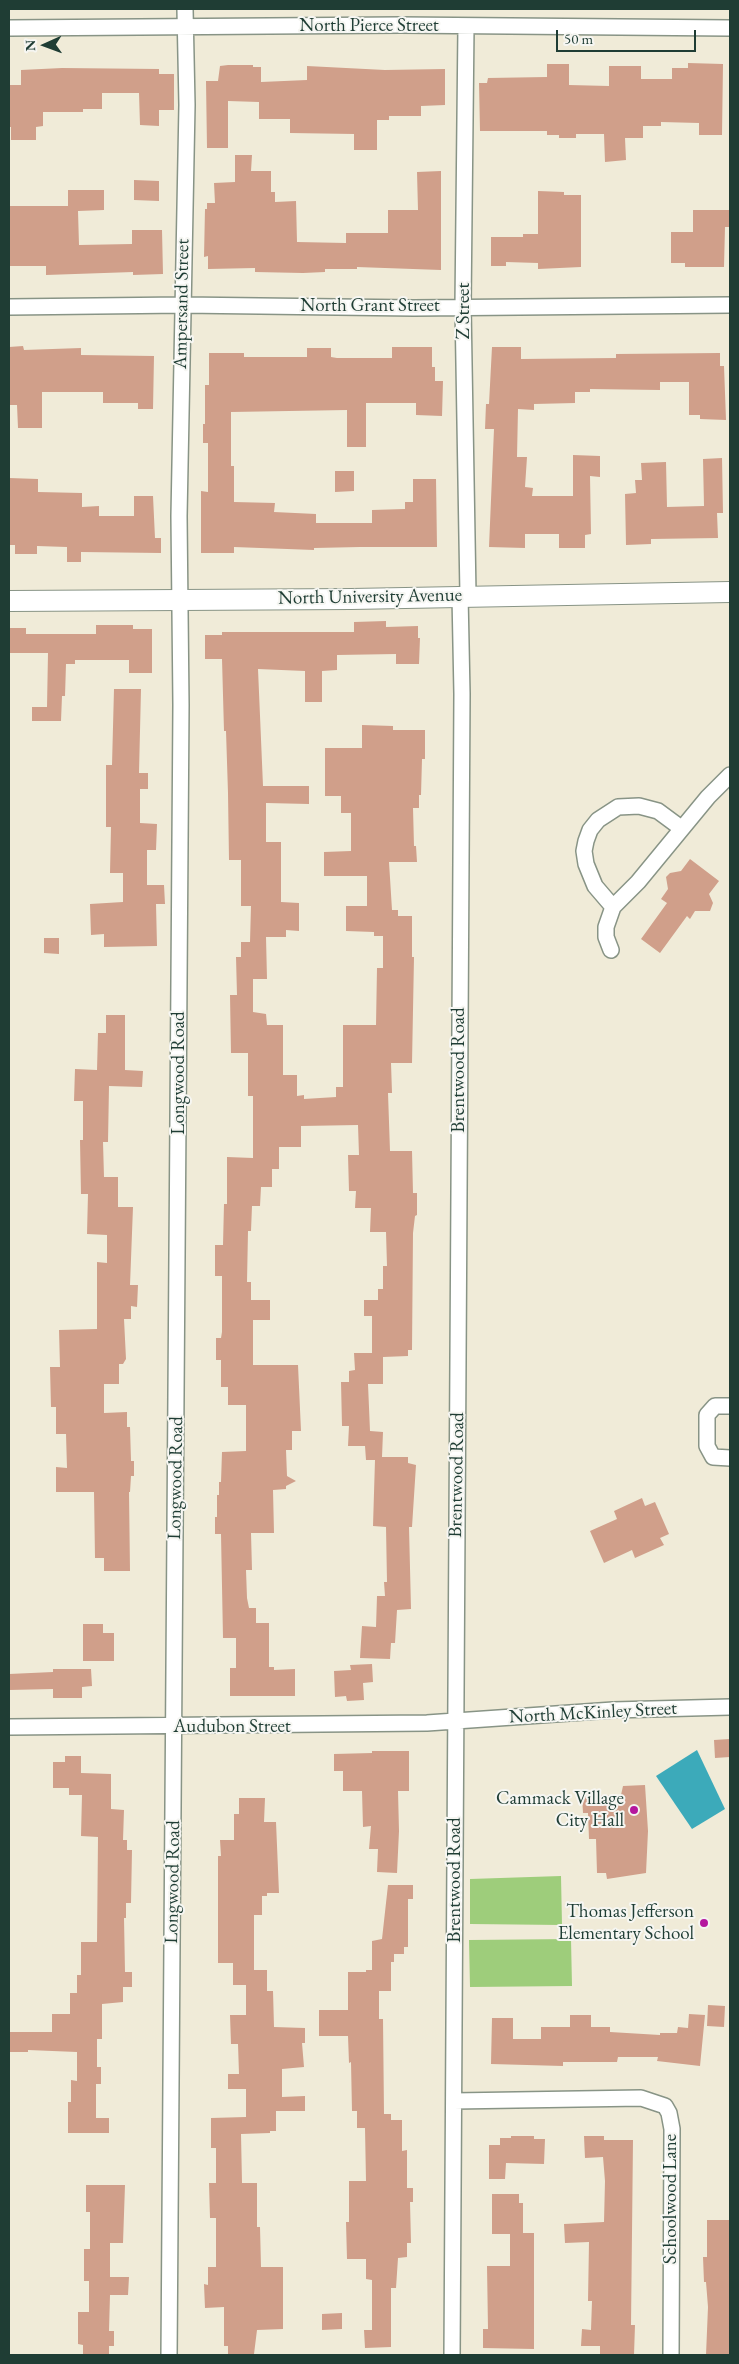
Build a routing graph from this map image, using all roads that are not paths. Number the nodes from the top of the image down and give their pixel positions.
1 (186, 9) edge
2 (466, 26) junction
3 (9, 28) edge
4 (185, 28) junction
5 (730, 28) edge
6 (183, 305) junction
7 (730, 305) edge
8 (463, 306) junction
9 (9, 307) edge
10 (730, 592) edge
11 (464, 595) junction
12 (179, 600) junction
13 (9, 601) edge
14 (730, 776) edge
15 (681, 828) junction
16 (613, 907) junction
17 (612, 950) dead end
18 (730, 1406) edge
19 (730, 1458) edge
20 (730, 1708) edge
21 (455, 1722) junction
22 (9, 1727) edge
23 (173, 1727) junction
24 (454, 2101) junction
25 (169, 2355) edge
26 (452, 2355) edge
27 (671, 2355) edge

1 - 4 street, Ampersand Street
2 - 4 street, North Pierce Street
2 - 5 street, North Pierce Street
2 - 8 street, Z Street
3 - 4 street, North Pierce Street
4 - 6 street, Ampersand Street
6 - 8 street, North Grant Street
6 - 9 street, North Grant Street
6 - 12 street, Ampersand Street
7 - 8 street, North Grant Street
8 - 11 street, Z Street
10 - 11 street, North University Avenue
11 - 12 street, North University Avenue
11 - 21 street, Brentwood Road
12 - 13 street, North University Avenue
12 - 23 street, Longwood Road
14 - 15 street
15 - 16 street
15 - 16 street
16 - 17 street
18 - 19 street
20 - 21 street, North McKinley Street
21 - 23 street, Audubon Street
21 - 24 street, Brentwood Road
22 - 23 street, Audubon Street
23 - 25 street, Longwood Road
24 - 26 street, Brentwood Road
24 - 27 street, Schoolwood Lane

